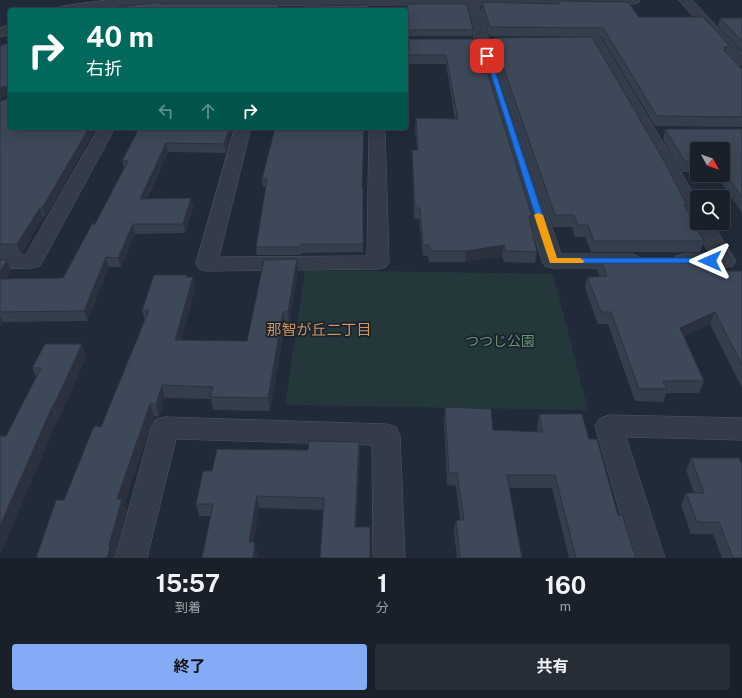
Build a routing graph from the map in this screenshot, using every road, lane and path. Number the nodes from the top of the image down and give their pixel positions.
1 (634, 0) edge
2 (685, 0) edge
3 (471, 1) edge
4 (77, 8) edge
5 (550, 41) edge
6 (742, 62) edge
7 (106, 130) edge
8 (242, 130) edge
9 (377, 130) edge
10 (648, 133) junction
11 (671, 133) edge
12 (690, 203) edge
13 (706, 230) edge
14 (0, 262) edge
15 (742, 429) edge
16 (131, 558) edge
17 (389, 558) edge
18 (649, 558) edge

1 - 3 street
2 - 6 street
3 - 4 street
3 - 13 street
5 - 10 street
7 - 14 street
8 - 9 street
10 - 11 street
10 - 12 street
15 - 18 street
16 - 17 street

